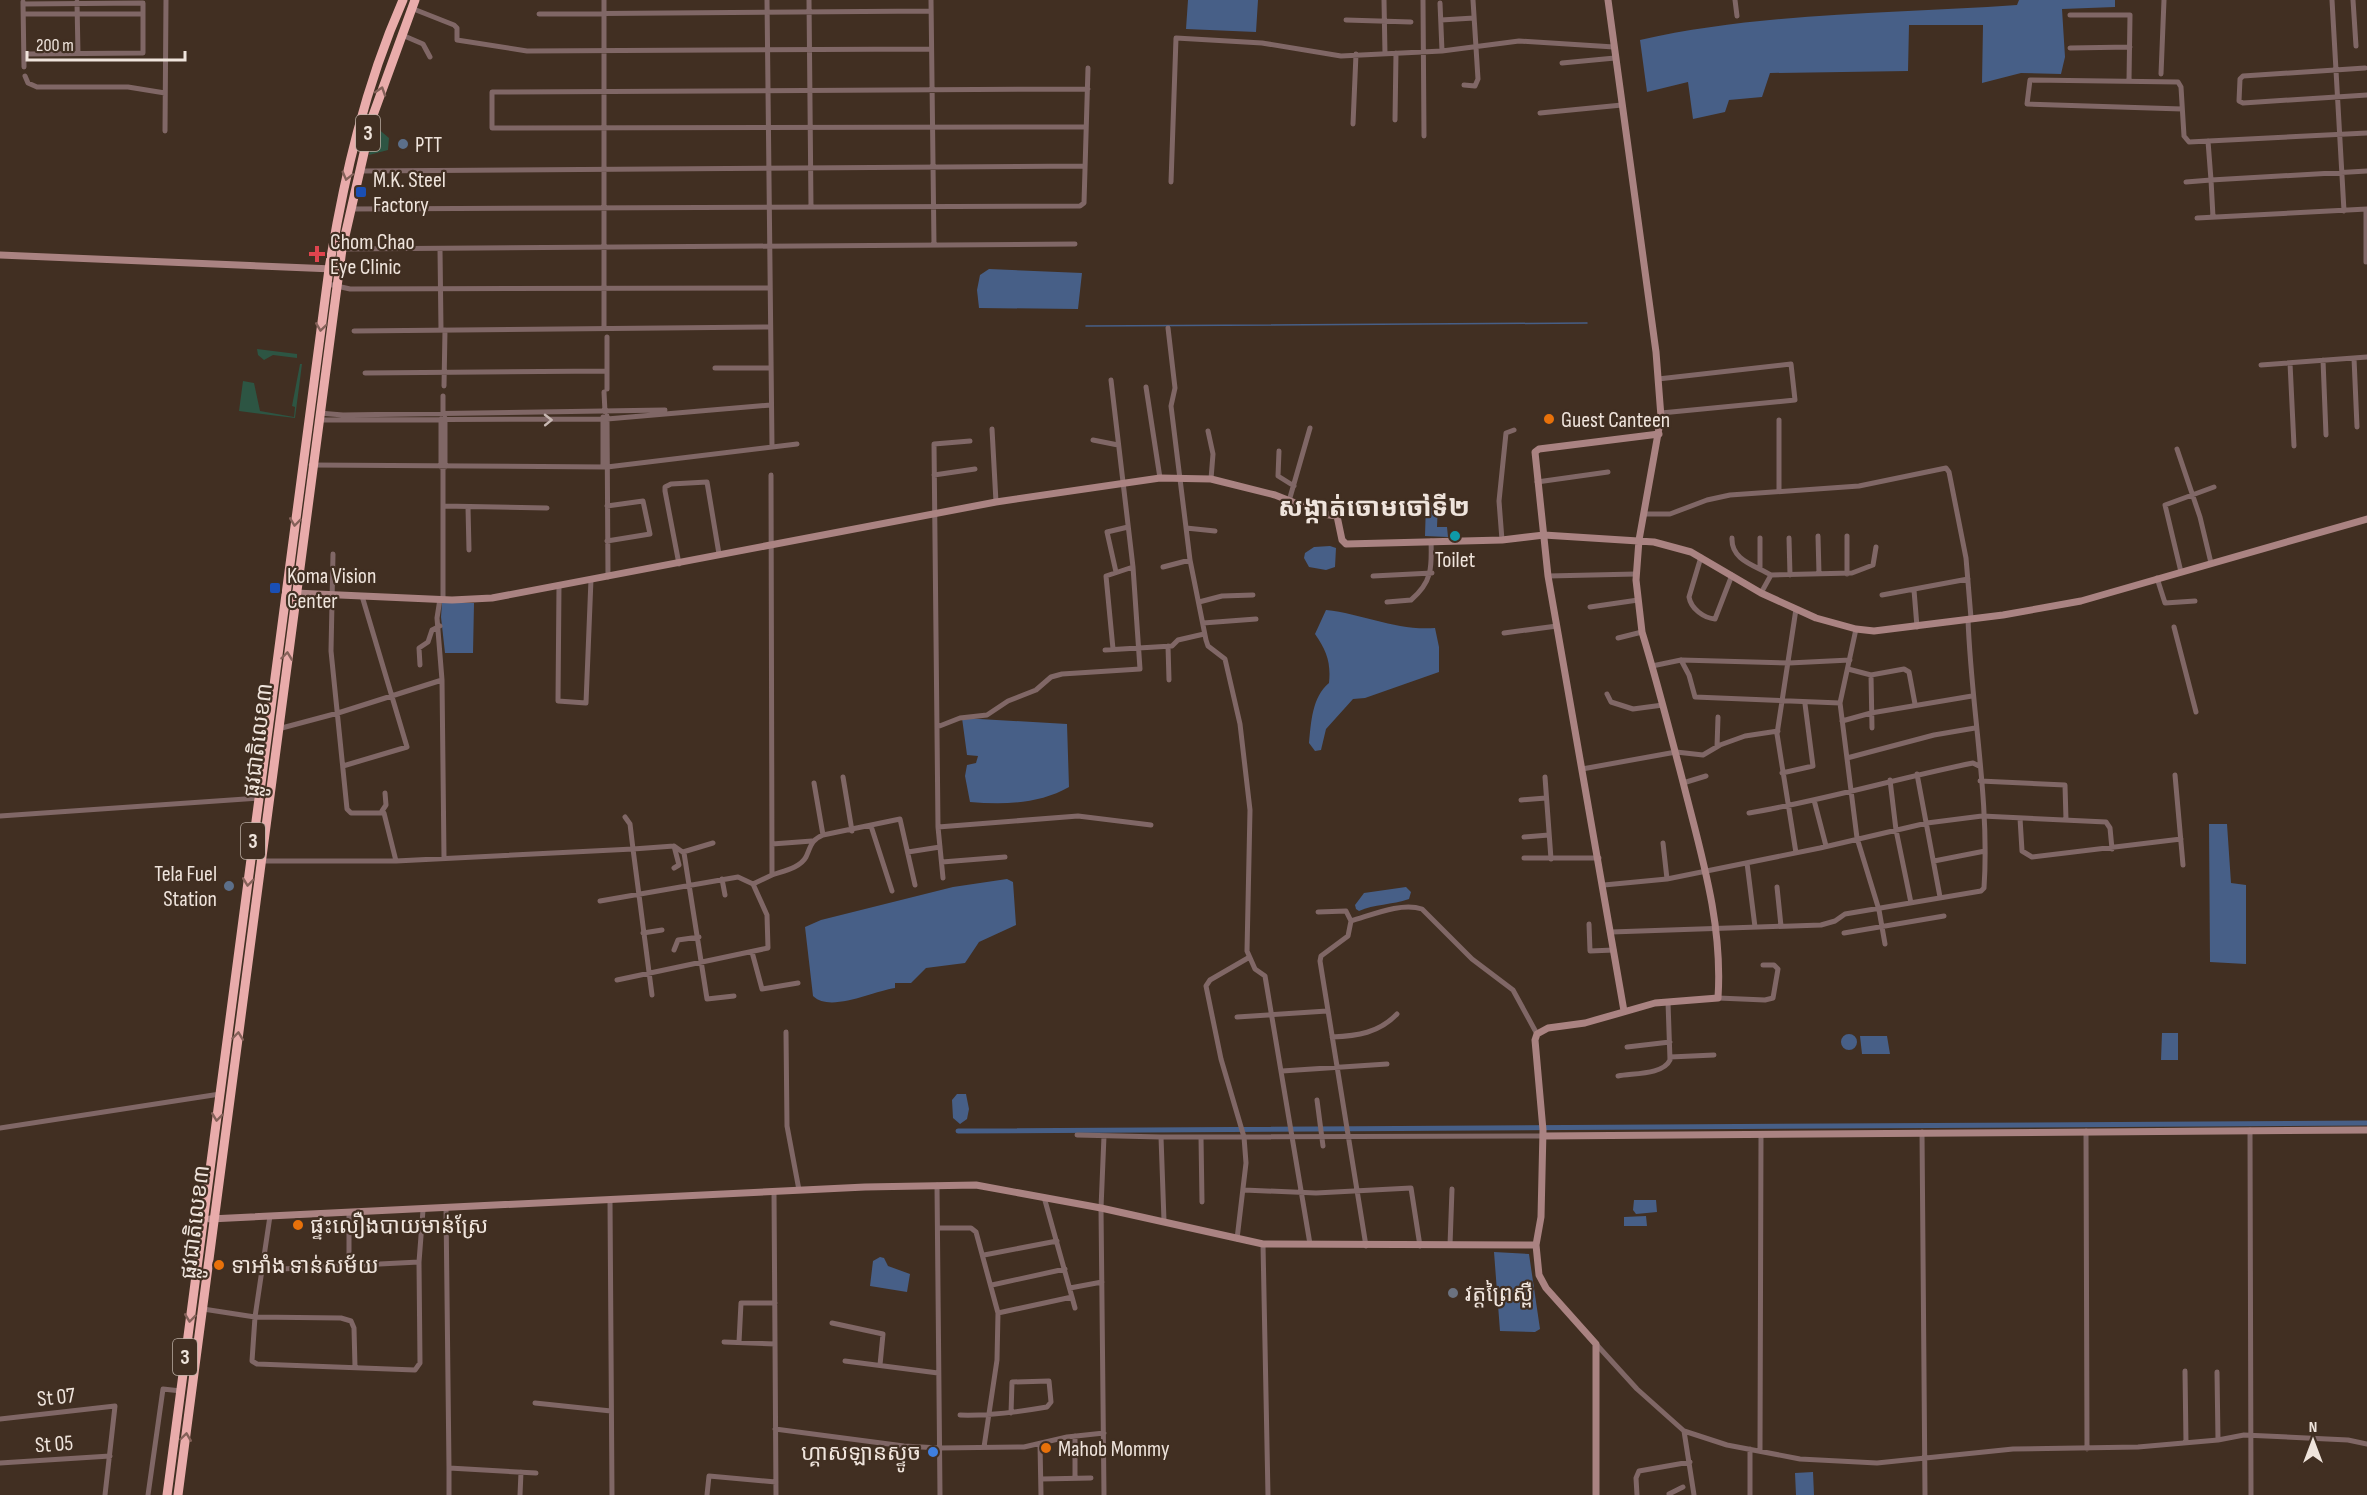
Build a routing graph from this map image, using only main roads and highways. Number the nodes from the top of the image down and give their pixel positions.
1 (403, 0) edge
2 (413, 4) edge
3 (334, 270) junction
4 (332, 285) junction
5 (307, 464) junction
6 (167, 1495) edge
7 (178, 1495) edge

1 -> 3 highway, ផ្លូវជាតិលេខ៣ / 3
3 -> 2 highway, ផ្លូវជាតិលេខ៣ / 3
3 - 4 highway, ផ្លូវជាតិលេខ៣ / 3
4 -> 5 highway, ផ្លូវជាតិលេខ៣ / 3
4 - 5 highway, ផ្លូវជាតិលេខ៣ / 3
5 -> 6 highway, ផ្លូវជាតិលេខ៣ / 3
7 -> 5 highway, ផ្លូវជាតិលេខ៣ / 3

